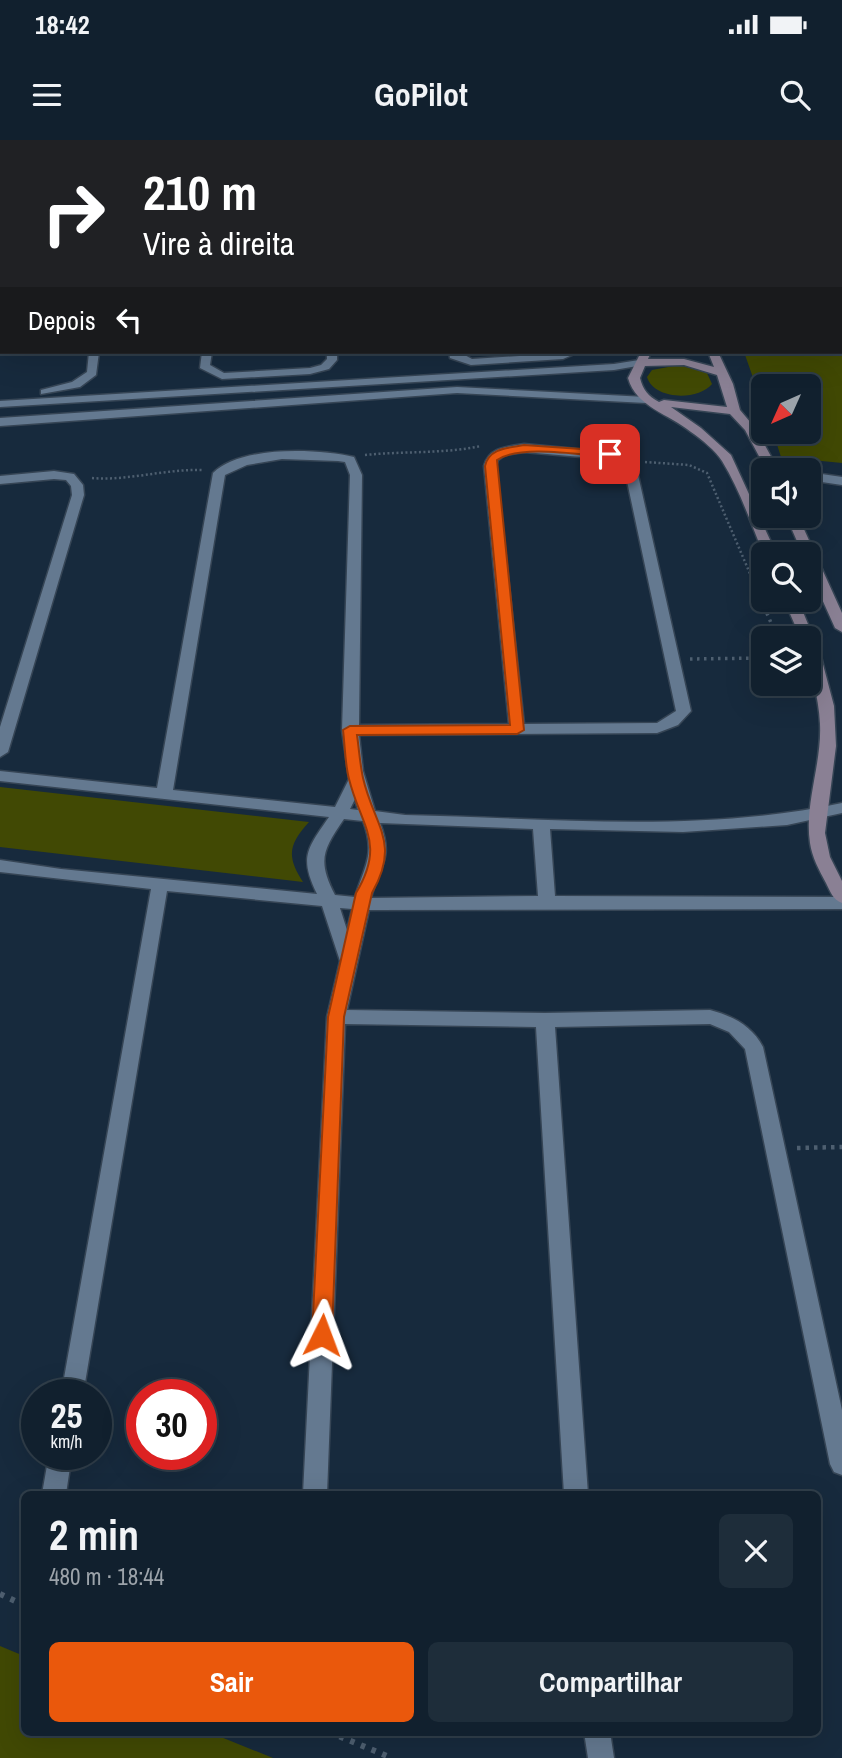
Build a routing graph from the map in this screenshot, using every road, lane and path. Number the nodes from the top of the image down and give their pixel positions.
1 (94, 354) edge
2 (207, 354) edge
3 (332, 354) edge
4 (454, 354) edge
5 (568, 354) edge
6 (714, 354) edge
7 (643, 357) edge
8 (723, 373) junction
9 (0, 394) edge
10 (729, 395) junction
11 (646, 400) junction
12 (0, 404) edge
13 (734, 411) junction
14 (0, 422) edge
15 (489, 446) dead end
16 (359, 455) dead end
17 (768, 458) edge
18 (637, 460) dead end
19 (210, 470) dead end
20 (70, 477) junction
21 (0, 480) edge
22 (797, 528) edge
23 (765, 542) edge
24 (796, 612) edge
25 (772, 626) edge
26 (842, 628) edge
27 (751, 658) edge
28 (672, 659) junction
29 (350, 730) junction
30 (517, 730) junction
31 (0, 752) edge
32 (0, 776) edge
33 (356, 780) junction
34 (164, 794) junction
35 (842, 808) edge
36 (821, 812) junction
37 (340, 813) junction
38 (371, 817) junction
39 (541, 823) junction
40 (0, 866) edge
41 (160, 885) junction
42 (842, 898) edge
43 (329, 900) junction
44 (547, 902) junction
45 (842, 903) edge
46 (363, 904) junction
47 (347, 958) junction
48 (336, 1017) junction
49 (545, 1020) junction
50 (842, 1147) edge
51 (775, 1149) junction
52 (75, 1379) edge
53 (842, 1464) edge
54 (58, 1470) edge
55 (55, 1491) edge
56 (315, 1491) edge
57 (576, 1491) edge
58 (0, 1594) edge
59 (21, 1604) edge
60 (340, 1736) edge
61 (598, 1736) edge
62 (392, 1758) edge
63 (601, 1758) edge

1 - 9 street
2 - 3 street
4 - 5 street
6 - 8 main road
7 - 8 main road
7 - 11 main road
7 - 12 street
8 - 10 main road
10 - 11 main road
10 - 13 main road
11 - 13 main road
11 - 14 street
11 - 23 main road
13 - 17 main road
15 - 16 path
18 - 25 path
19 - 20 path
20 - 21 street
20 - 31 street
22 - 26 main road
24 - 36 main road
27 - 28 path
28 - 30 street
28 - 30 street
29 - 30 street
29 - 33 street
29 - 34 street
32 - 34 street
33 - 37 street
33 - 38 street
34 - 37 street
35 - 36 street
36 - 39 street
36 - 42 main road
37 - 38 street
37 - 43 street
38 - 39 street
38 - 46 street
39 - 44 street
40 - 41 street
41 - 43 street
41 - 52 street
43 - 46 street
43 - 47 street
44 - 45 street
44 - 46 street
46 - 47 street
47 - 48 street
48 - 49 street
48 - 56 street
49 - 51 street
49 - 57 street
50 - 51 path
51 - 53 street
54 - 55 street
58 - 59 path
60 - 62 path
61 - 63 street

